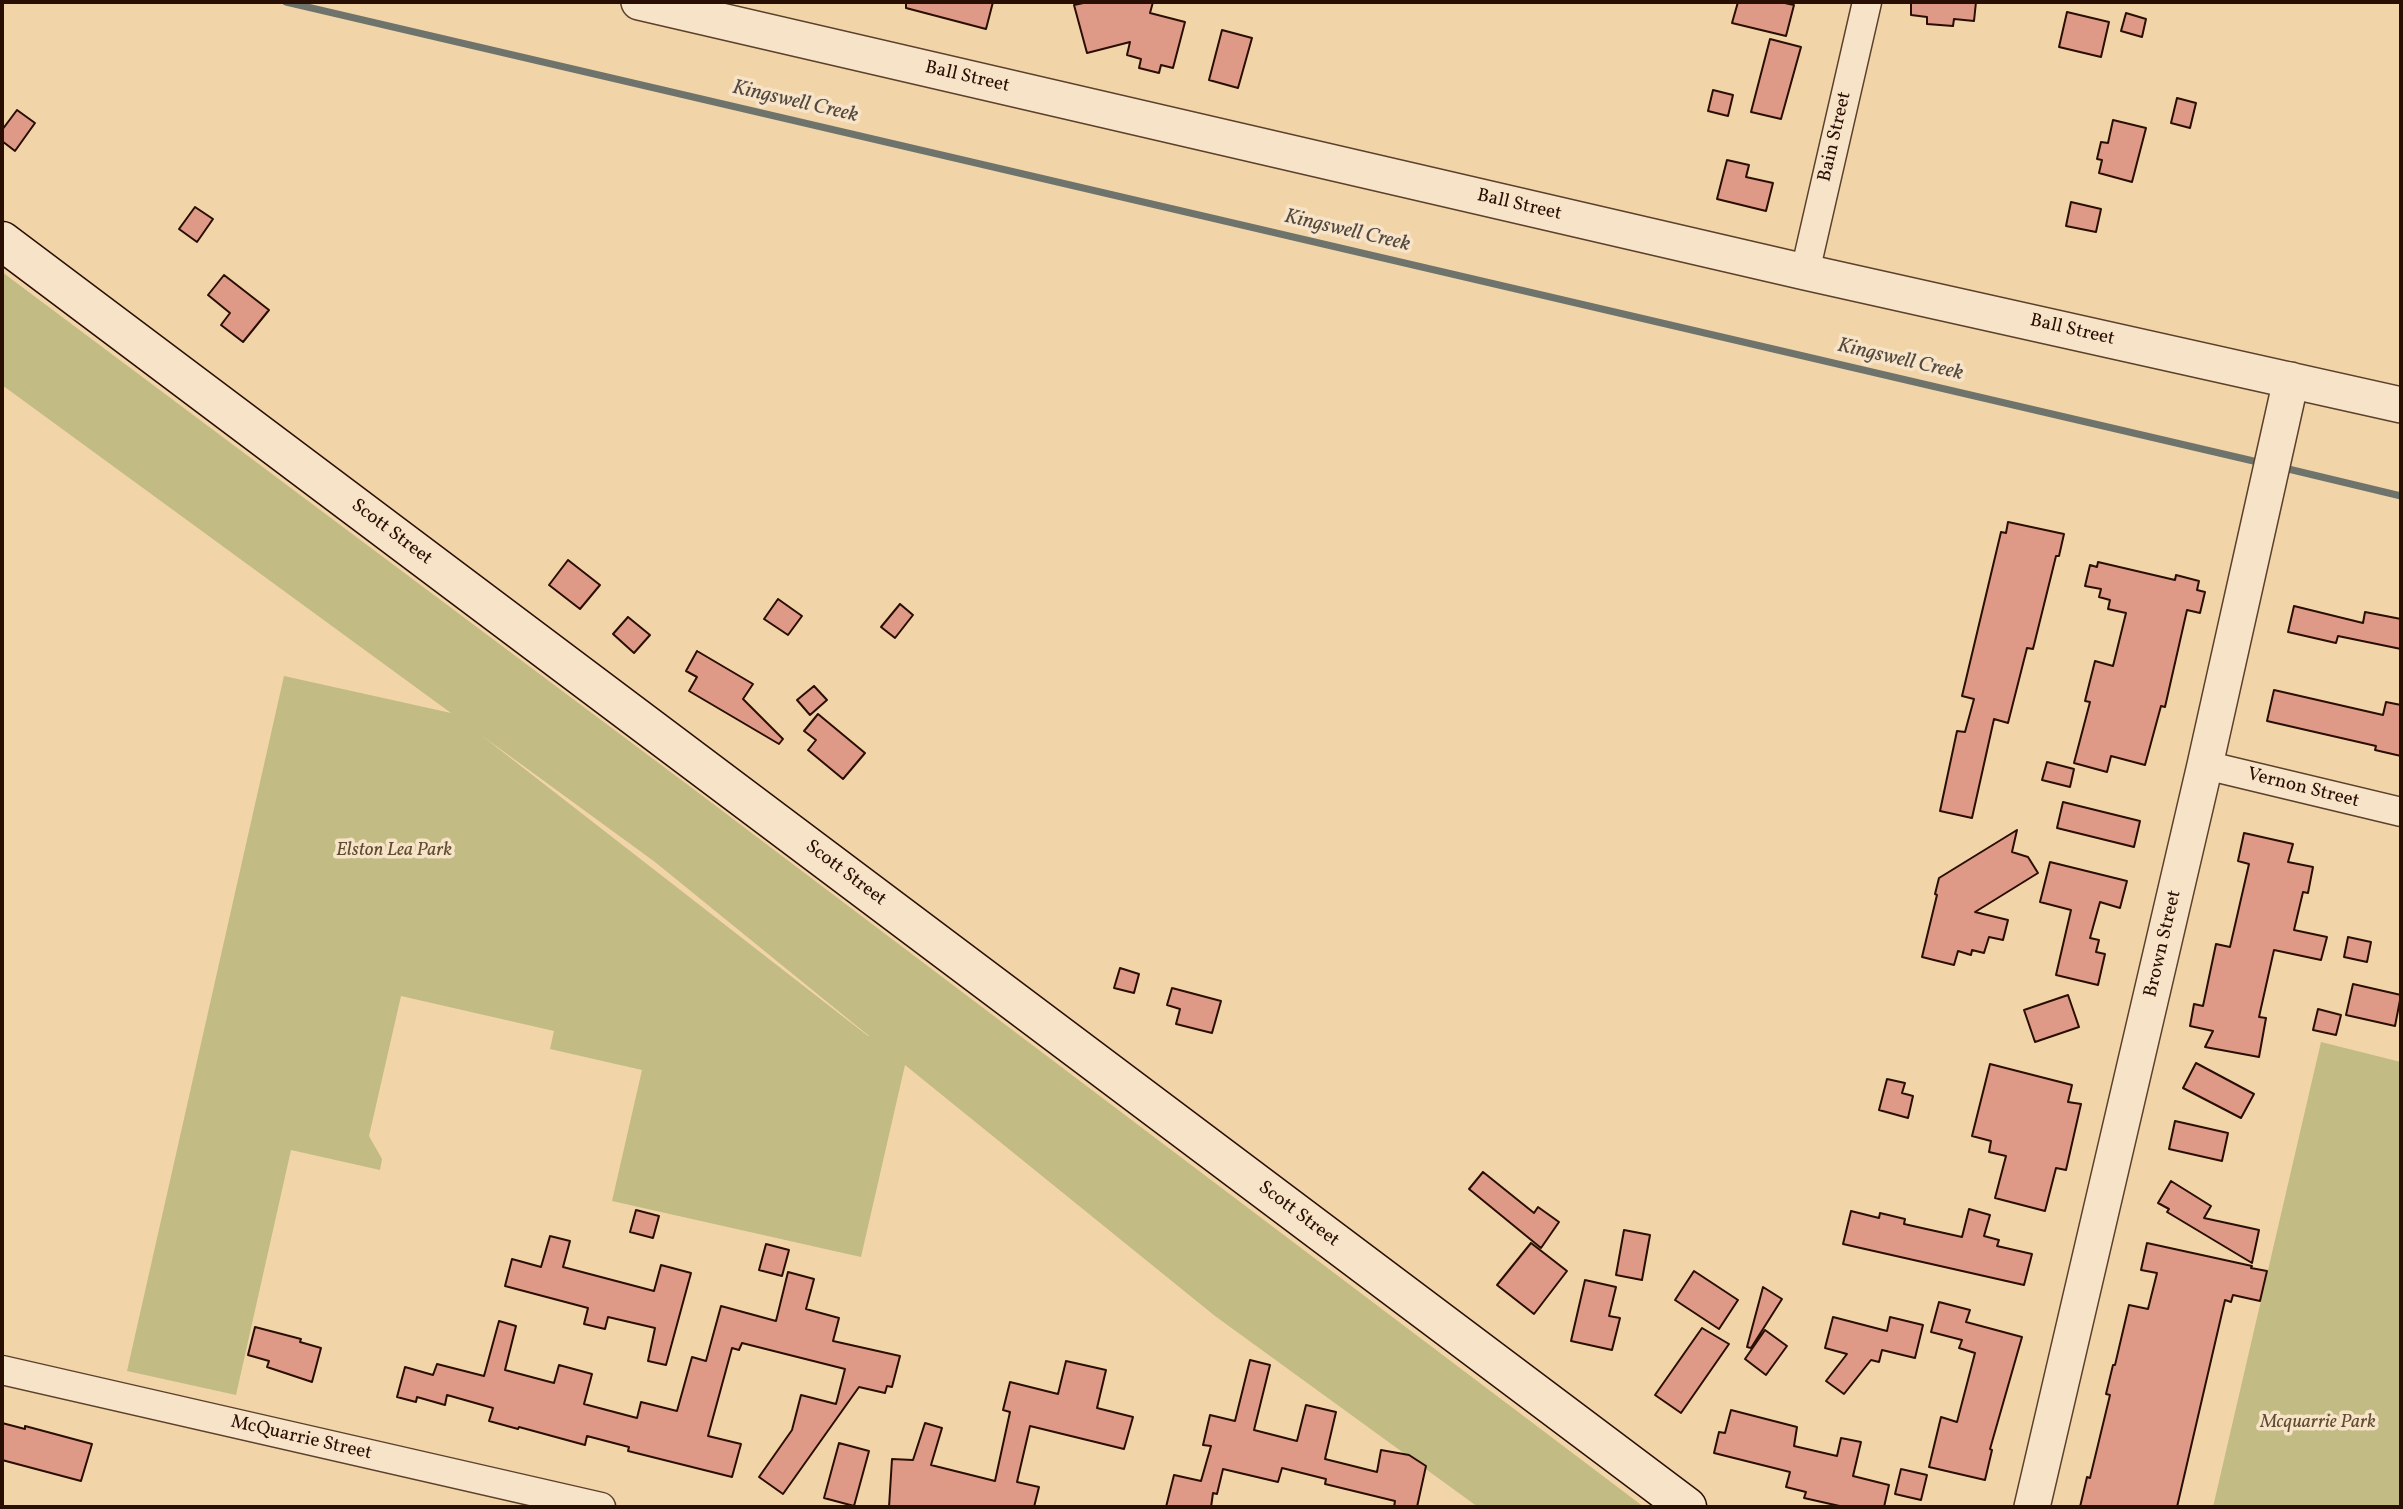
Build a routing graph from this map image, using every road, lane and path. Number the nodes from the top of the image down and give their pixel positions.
1 (639, 2) edge
2 (1867, 2) edge
3 (2, 241) edge
4 (1805, 272) junction
5 (2291, 380) junction
6 (2401, 405) edge
7 (2205, 765) junction
8 (2401, 812) edge
9 (2, 1370) edge
10 (600, 1507) edge
11 (1687, 1507) edge
12 (2032, 1507) edge

1 - 4 street, Ball Street
2 - 4 street, Bain Street
3 - 11 main road, Scott Street
4 - 5 street, Ball Street
5 - 6 street, Ball Street
5 - 7 street, Brown Street
7 - 8 street, Vernon Street
7 - 12 street, Brown Street
9 - 10 street, McQuarrie Street

